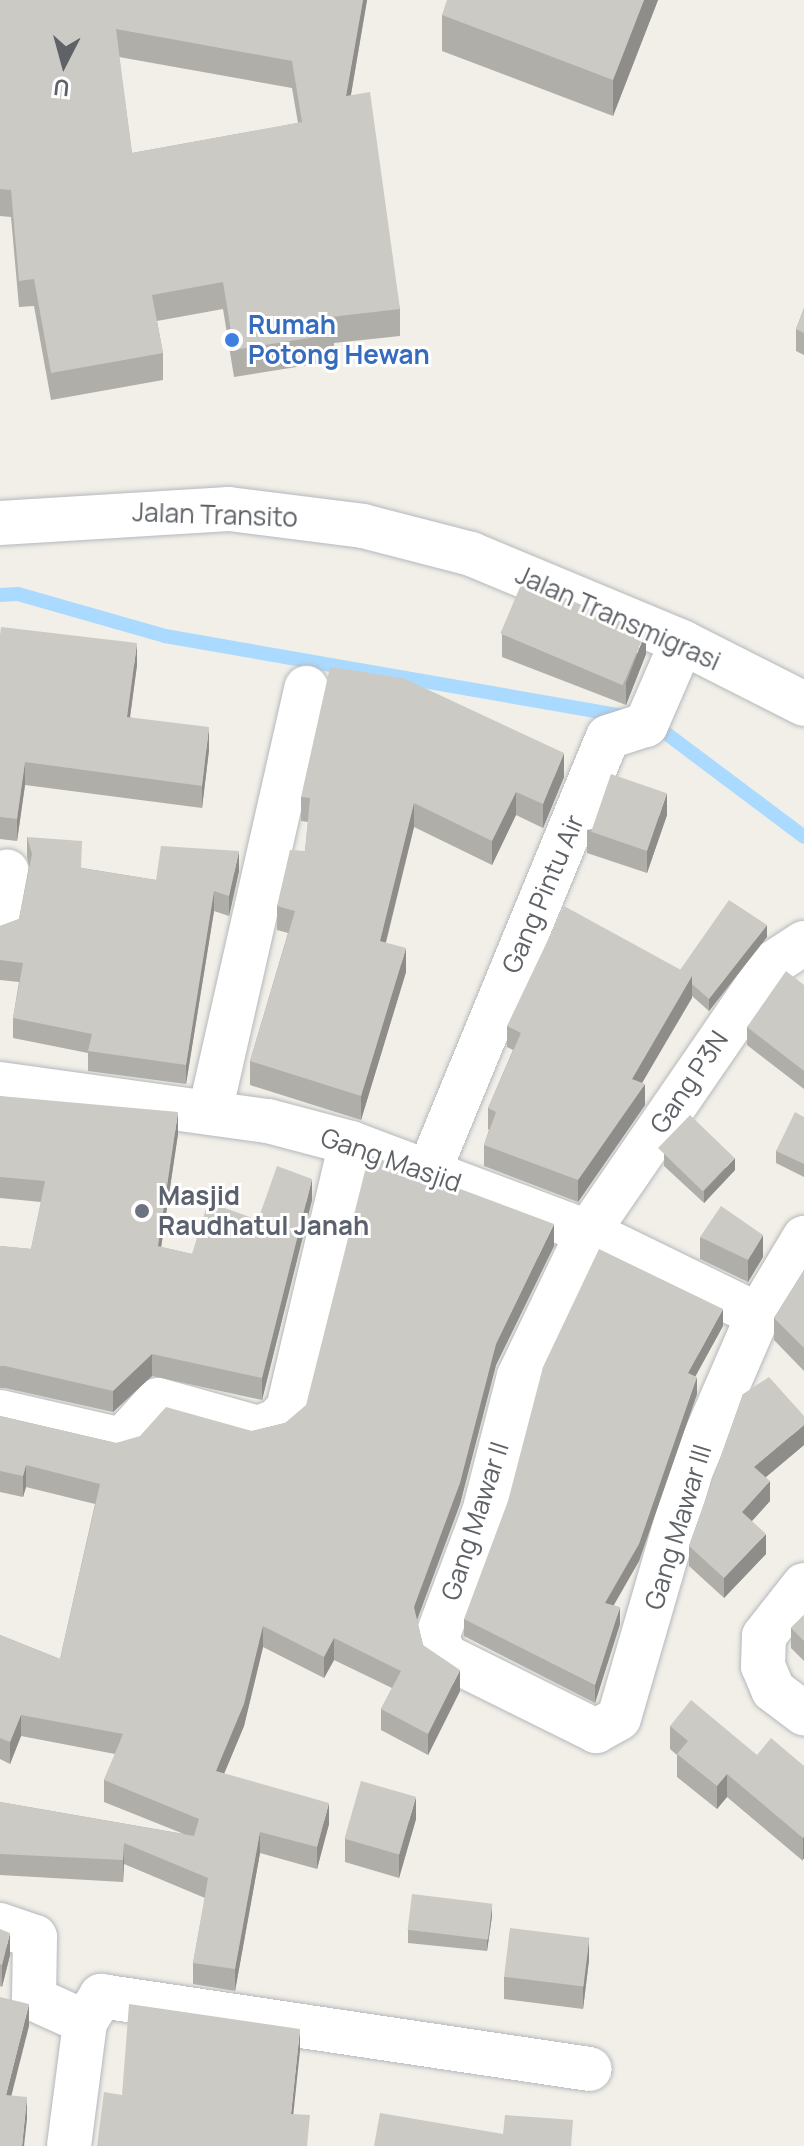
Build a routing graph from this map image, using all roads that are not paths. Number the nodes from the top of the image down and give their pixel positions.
1 (0, 523) edge
2 (429, 541) joint
3 (682, 642) junction
4 (306, 688) dead end
5 (804, 704) edge
6 (7, 871) dead end
7 (0, 923) edge
8 (804, 943) edge
9 (0, 1084) edge
10 (210, 1112) junction
11 (351, 1143) junction
12 (429, 1171) junction
13 (588, 1232) junction
14 (804, 1238) edge
15 (758, 1315) junction
16 (0, 1412) edge
17 (804, 1585) edge
18 (804, 1713) edge
19 (596, 1731) joint
20 (0, 1925) edge
21 (85, 2022) junction
22 (590, 2069) dead end
23 (69, 2146) edge

1 - 2 street, Jalan Transito
2 - 3 street, Jalan Transmigrasi
3 - 5 street, Jalan Transmigrasi
3 - 12 street, Gang Pintu Air
4 - 10 street
6 - 7 street
8 - 13 street, Gang P3N
9 - 10 street, Gang Masjid
10 - 11 street, Gang Masjid
11 - 12 street, Gang Masjid
11 - 16 street
12 - 13 street, Gang Masjid
13 - 15 street, Gang Masjid
13 - 19 street, Gang Mawar II
14 - 15 street, Gang Mawar III
15 - 19 street, Gang Mawar III
17 - 18 street
20 - 21 street
21 - 22 street
21 - 23 street

